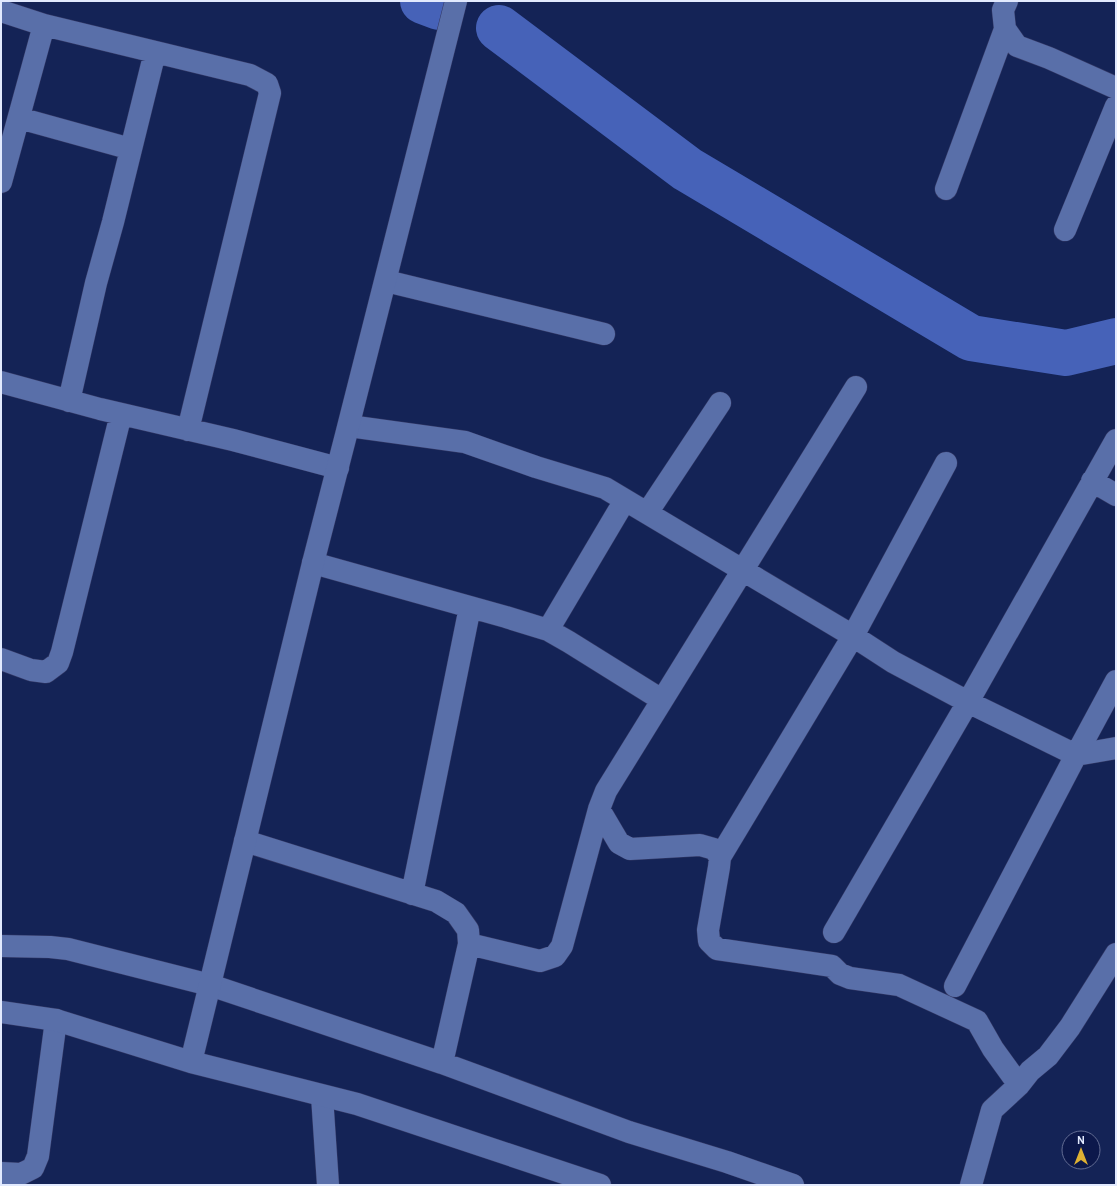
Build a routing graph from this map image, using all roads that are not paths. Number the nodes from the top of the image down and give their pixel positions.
1 (456, 1) edge
2 (1007, 1) edge
3 (1, 11) edge
4 (44, 25) junction
5 (1004, 29) junction
6 (155, 52) junction
7 (1116, 88) edge
8 (1116, 106) edge
9 (19, 118) junction
10 (131, 149) junction
11 (1, 182) edge
12 (946, 189) dead end
13 (1065, 230) dead end
14 (386, 281) junction
15 (604, 334) dead end
16 (856, 387) dead end
17 (2, 389) edge
18 (69, 401) junction
19 (720, 403) dead end
20 (121, 414) junction
21 (349, 426) junction
22 (188, 430) junction
23 (1116, 440) edge
24 (946, 463) dead end
25 (338, 468) junction
26 (1092, 482) junction
27 (1116, 495) edge
28 (625, 500) junction
29 (647, 513) junction
30 (313, 564) junction
31 (742, 570) junction
32 (470, 607) junction
33 (548, 630) junction
34 (853, 636) junction
35 (1, 659) edge
36 (1116, 681) edge
37 (662, 700) junction
38 (968, 702) junction
39 (1116, 748) edge
40 (1076, 755) junction
41 (599, 809) junction
42 (245, 841) junction
43 (720, 857) junction
44 (412, 894) junction
45 (834, 932) dead end
46 (469, 944) junction
47 (1, 946) edge
48 (1116, 954) edge
49 (210, 986) junction
50 (955, 986) dead end
51 (1, 1012) edge
52 (56, 1020) junction
53 (191, 1062) junction
54 (442, 1063) junction
55 (1019, 1085) junction
56 (322, 1096) junction
57 (1, 1173) edge
58 (573, 1181) edge
59 (328, 1185) edge
60 (600, 1185) edge
61 (793, 1185) edge
62 (971, 1185) edge

1 - 14 street
2 - 5 street
3 - 4 street
4 - 6 street
4 - 9 street
5 - 7 street
5 - 12 street
6 - 10 street
6 - 22 street
8 - 13 street
9 - 10 street
9 - 11 street
10 - 18 street
14 - 15 street
14 - 21 street
16 - 31 street
17 - 18 street
18 - 20 street
19 - 29 street
20 - 22 street
20 - 35 street
21 - 25 street
21 - 28 street
22 - 25 street
23 - 26 street
24 - 34 street
25 - 30 street
26 - 27 street
26 - 38 street
28 - 29 street
28 - 33 street
29 - 31 street
30 - 32 street
30 - 42 street
31 - 34 street
31 - 37 street
32 - 33 street
32 - 44 street
33 - 37 street
34 - 38 street
34 - 43 street
36 - 40 street
37 - 41 street
38 - 40 street
38 - 45 street
39 - 40 street
40 - 50 street
41 - 43 street
41 - 46 street
42 - 44 street
42 - 49 street
43 - 55 street
44 - 46 street
46 - 54 street
47 - 49 street
48 - 55 street
49 - 53 street
49 - 54 street
51 - 52 street
52 - 53 street
52 - 57 street
53 - 56 street
54 - 61 street
55 - 62 street
56 - 58 street
56 - 59 street
58 - 60 street

